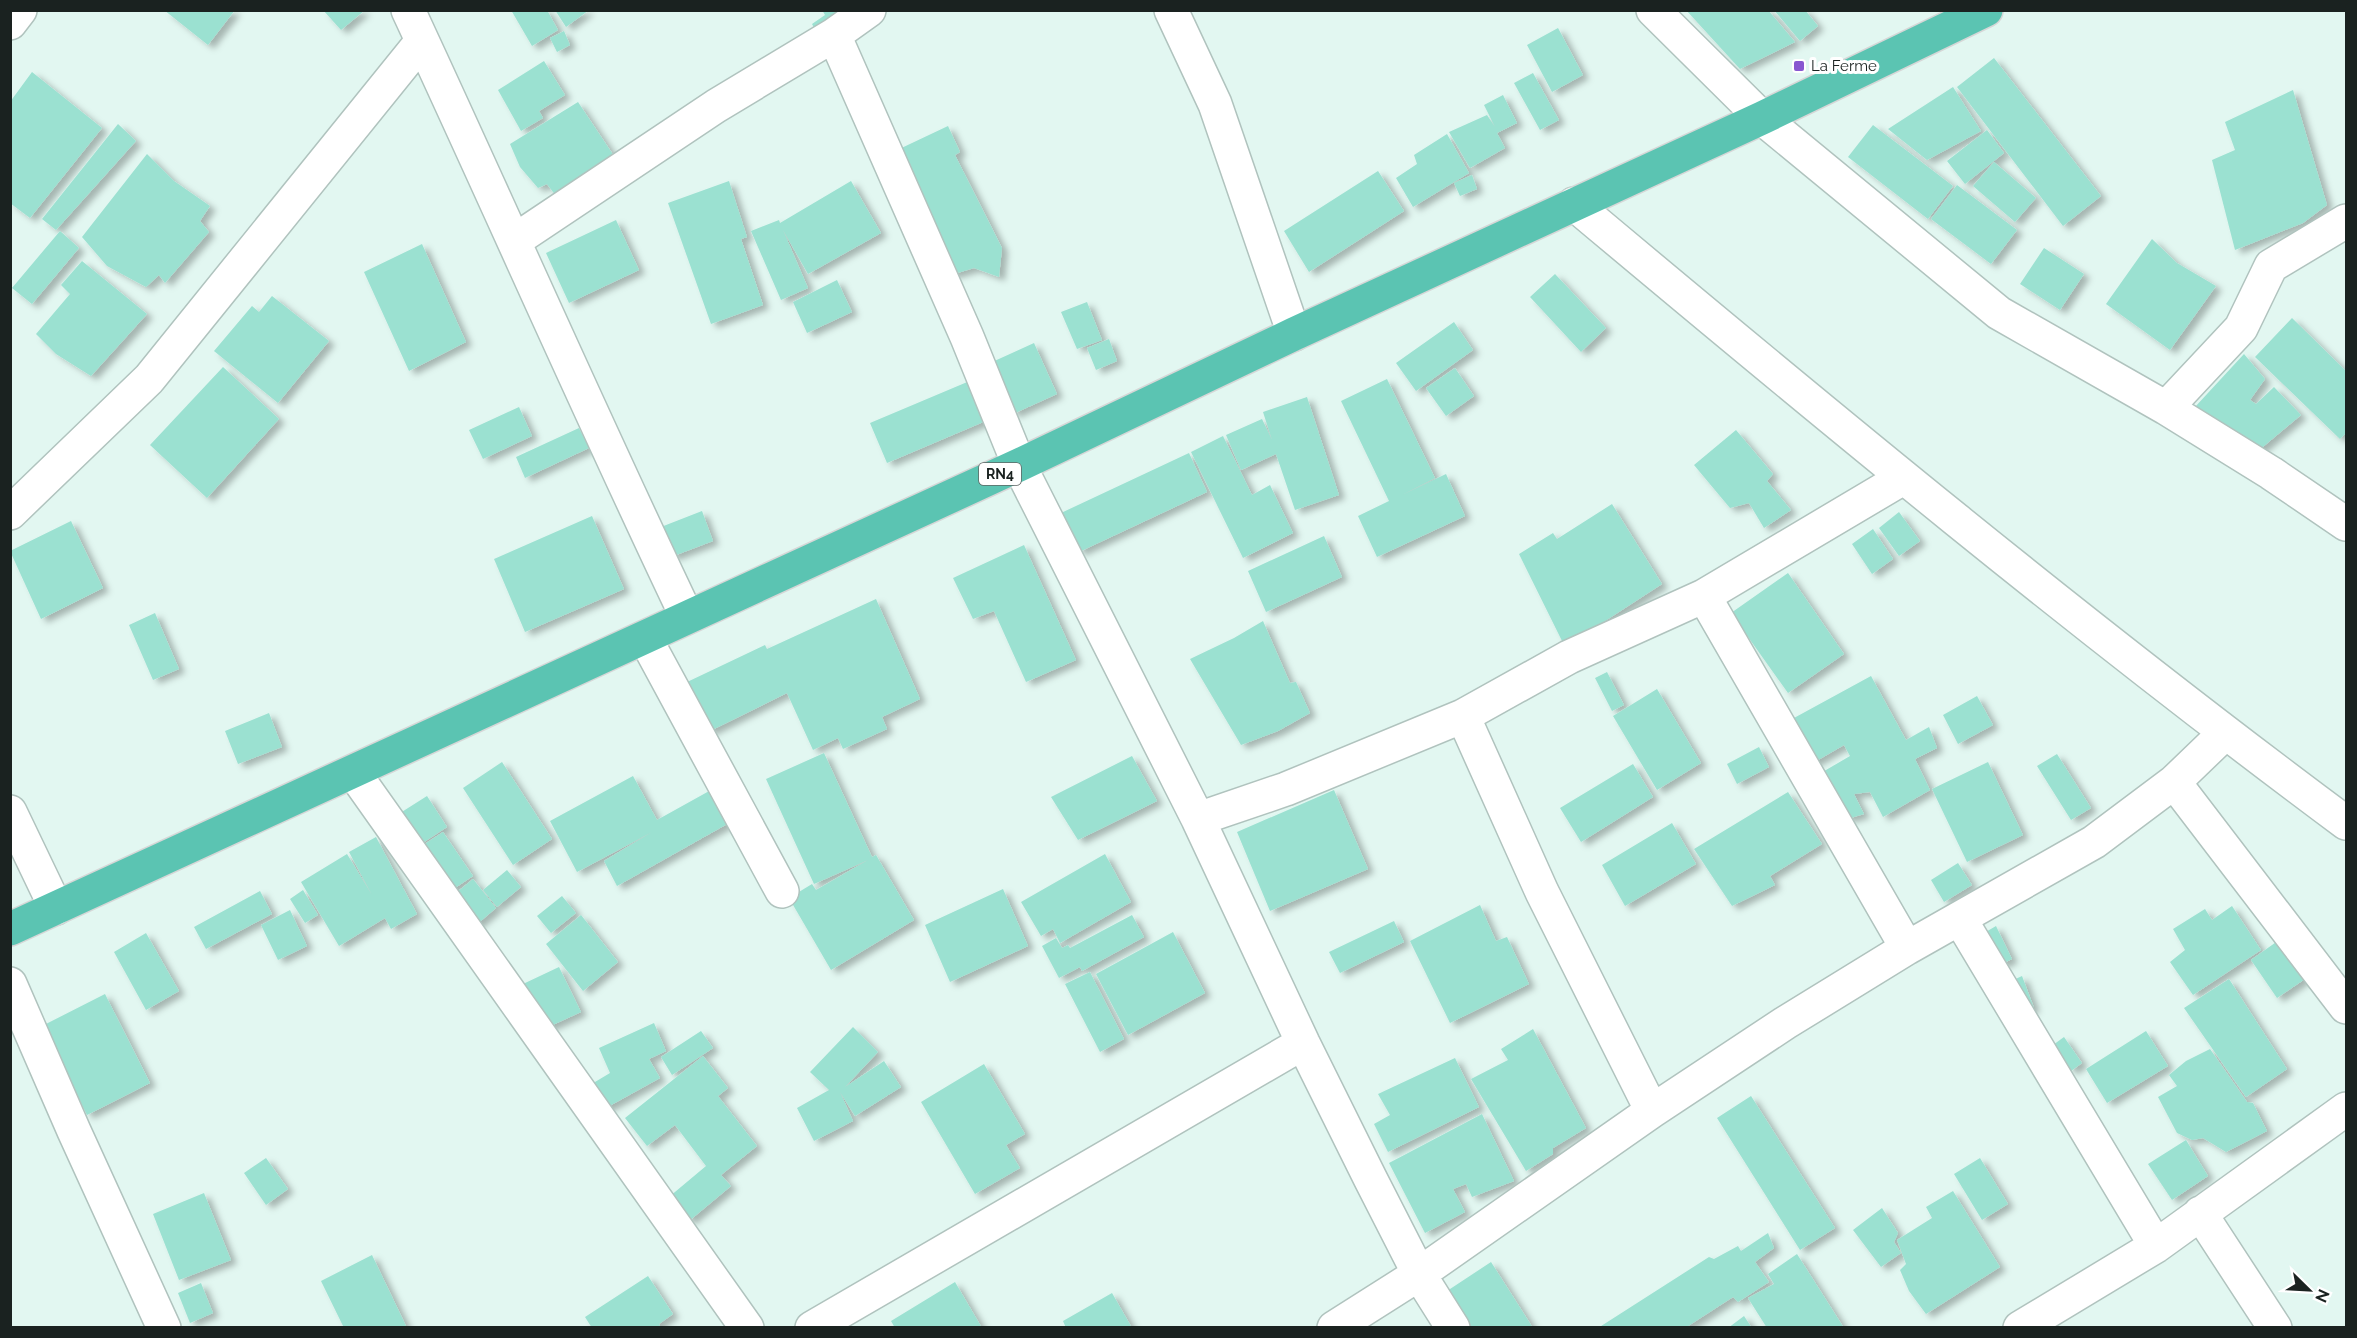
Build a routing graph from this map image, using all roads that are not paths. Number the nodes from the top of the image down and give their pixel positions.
1 (20, 10) edge
2 (408, 10) edge
3 (869, 10) edge
4 (1171, 10) edge
5 (1653, 10) edge
6 (1986, 10) edge
7 (10, 23) edge
8 (834, 35) junction
9 (423, 41) junction
10 (1762, 118) junction
11 (1574, 204) junction
12 (2346, 221) edge
13 (514, 241) junction
14 (1294, 334) junction
15 (2166, 408) junction
16 (1019, 465) junction
17 (1903, 478) junction
18 (10, 513) edge
19 (2346, 524) edge
20 (1704, 596) junction
21 (687, 617) junction
22 (645, 638) junction
23 (1463, 716) junction
24 (2225, 733) junction
25 (354, 773) junction
26 (2174, 782) junction
27 (10, 812) edge
28 (1198, 819) junction
29 (2346, 823) edge
30 (782, 891) dead end
31 (56, 908) junction
32 (1960, 920) junction
33 (10, 929) edge
34 (1907, 948) junction
35 (10, 984) edge
36 (2346, 1007) edge
37 (1303, 1043) junction
38 (2346, 1109) edge
39 (1652, 1111) junction
40 (2200, 1213) junction
41 (2156, 1246) junction
42 (1419, 1274) junction
43 (164, 1328) edge
44 (747, 1328) edge
45 (812, 1328) edge
46 (1334, 1328) edge
47 (1453, 1328) edge
48 (2020, 1328) edge
49 (2275, 1328) edge

1 - 7 street
2 - 9 street
3 - 8 street
4 - 14 street
5 - 10 street
6 - 10 highway, RN4
8 - 13 street
8 - 16 street
9 - 13 street
9 - 18 street
10 - 11 highway, RN4
10 - 15 street
11 - 14 highway, RN4
11 - 17 street
12 - 15 street
13 - 21 street
14 - 16 highway, RN4
15 - 19 street
16 - 21 highway, RN4
16 - 28 street
17 - 20 street
17 - 24 street
20 - 23 street
20 - 34 street
21 - 22 highway, RN4
22 - 25 highway, RN4
22 - 30 street
23 - 28 street
23 - 39 street
24 - 26 street
24 - 29 street
25 - 31 highway, RN4
25 - 44 street
26 - 32 street
26 - 36 street
27 - 31 street
28 - 37 street
31 - 33 highway, RN4
32 - 34 street
32 - 41 street
34 - 39 street
35 - 43 street
37 - 42 street
37 - 45 street
38 - 40 street
39 - 42 street
40 - 41 street
40 - 49 street
41 - 48 street
42 - 46 street
42 - 47 street

